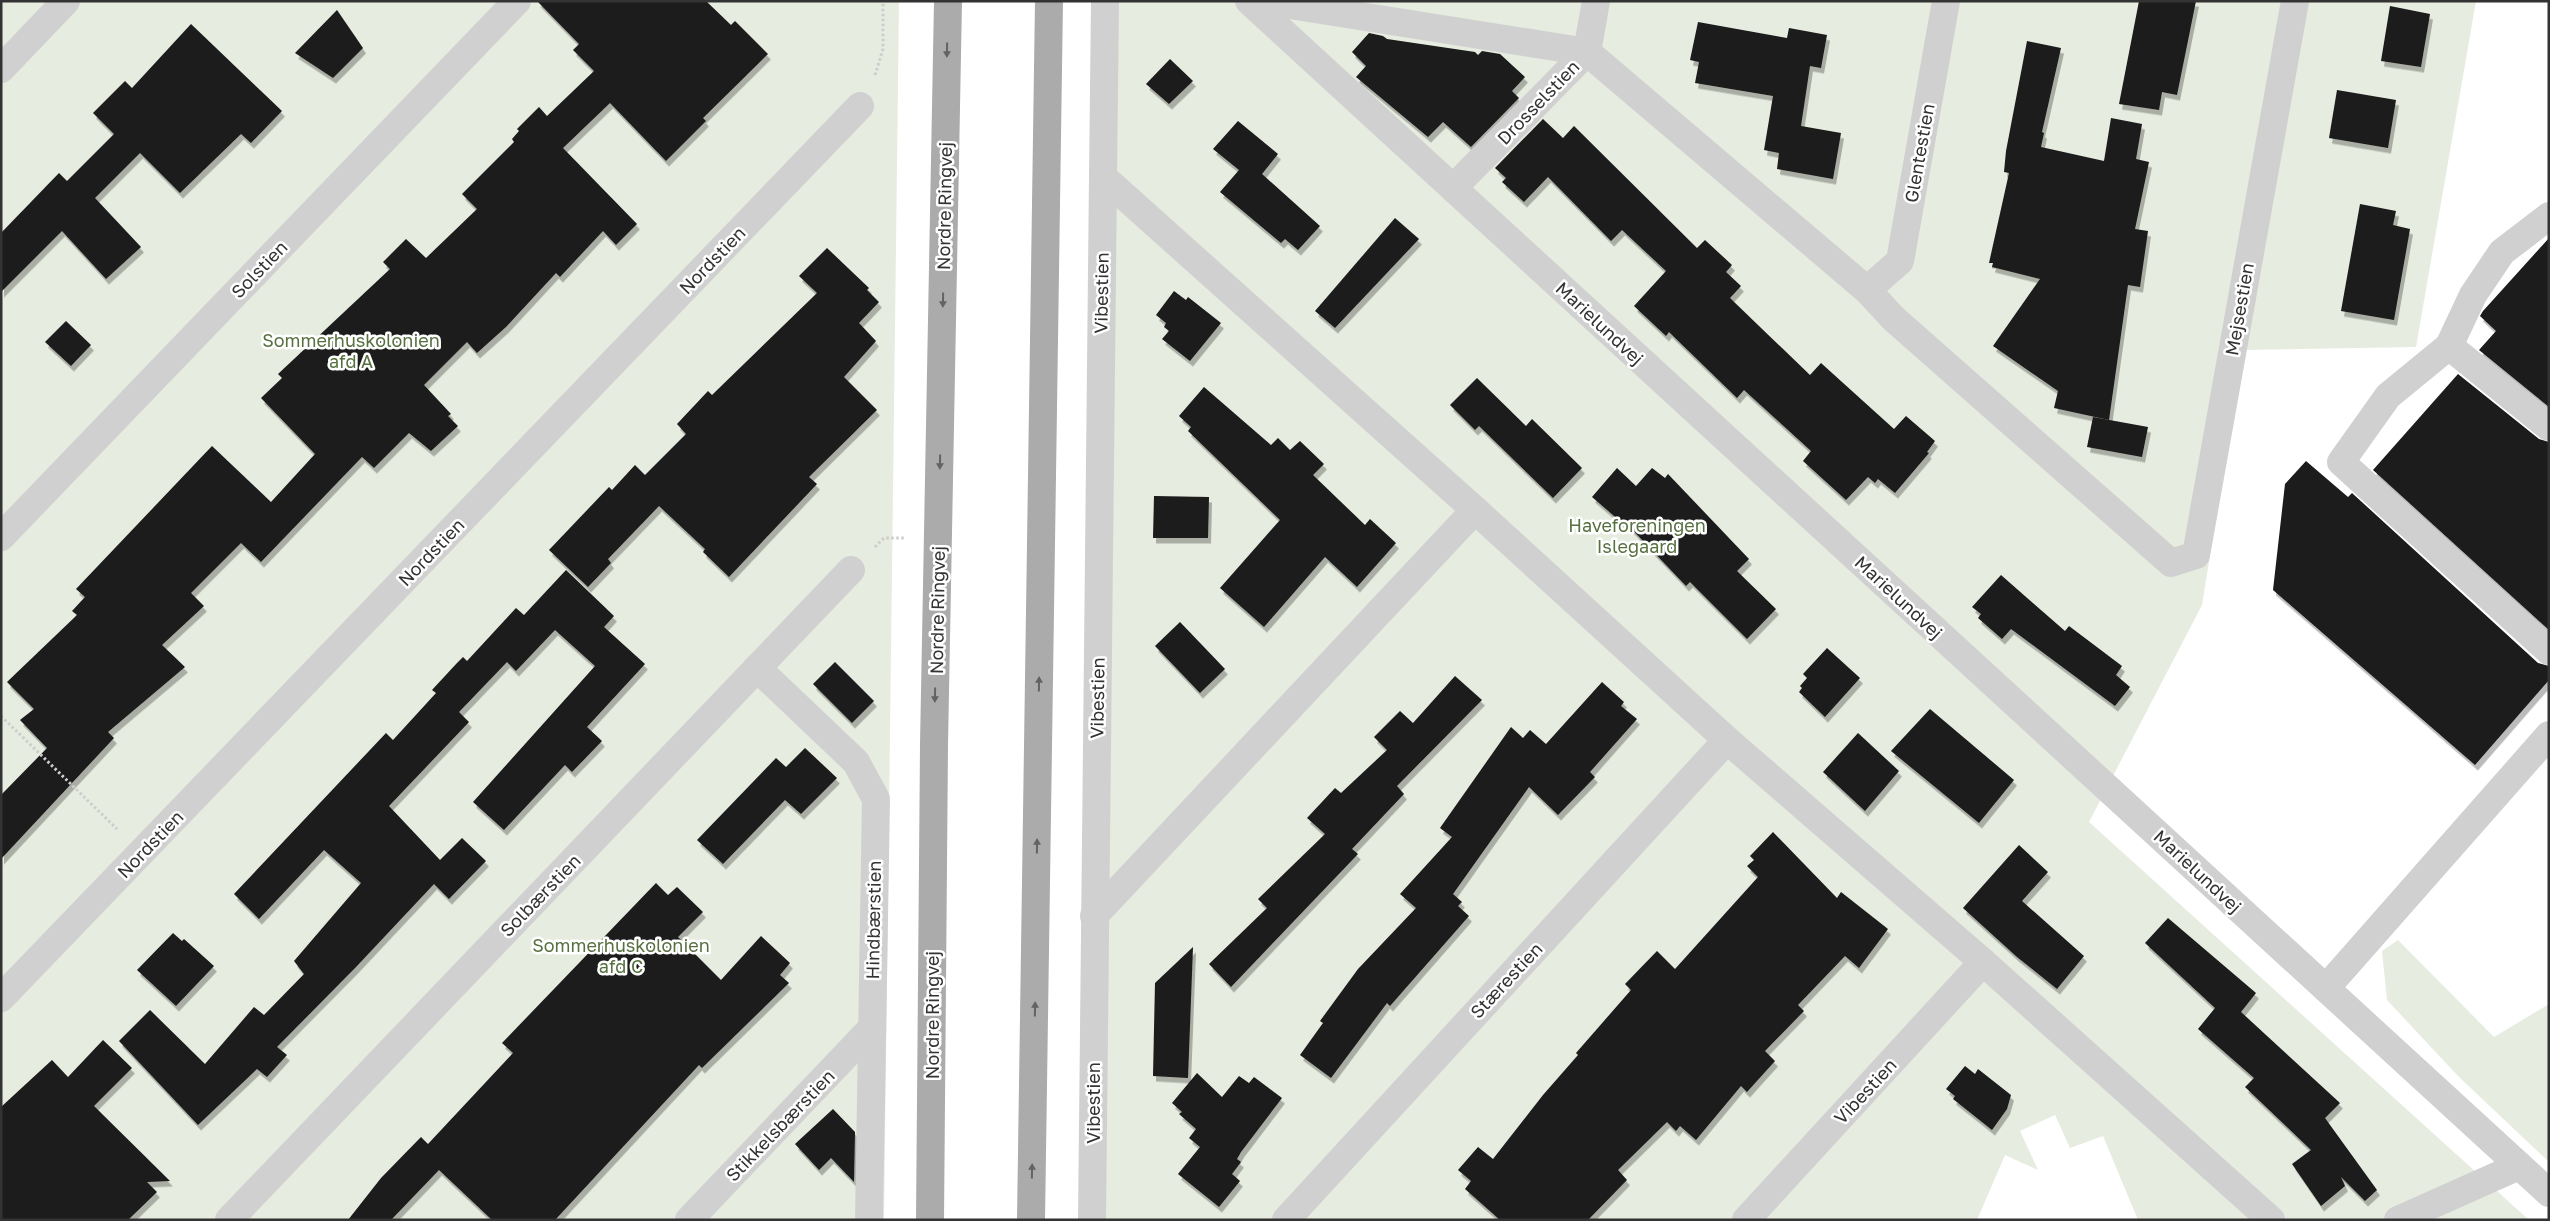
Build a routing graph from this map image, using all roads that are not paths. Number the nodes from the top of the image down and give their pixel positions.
1 (66, 1) edge
2 (517, 1) edge
3 (948, 1) edge
4 (1048, 1) edge
5 (1105, 1) edge
6 (1249, 1) edge
7 (1266, 1) edge
8 (1596, 1) edge
9 (1946, 1) edge
10 (2294, 1) edge
11 (1587, 52) junction
12 (1, 68) edge
13 (860, 106) road end
14 (1103, 176) junction
15 (1453, 188) junction
16 (2549, 216) edge
17 (1866, 290) junction
18 (2449, 346) junction
19 (2549, 427) edge
20 (1475, 510) junction
21 (1, 537) edge
22 (851, 570) dead end
23 (2549, 651) edge
24 (757, 668) junction
25 (2549, 735) edge
26 (1727, 740) junction
27 (1094, 916) junction
28 (1983, 962) junction
29 (2326, 988) junction
30 (1, 998) edge
31 (870, 1030) junction
32 (2519, 1166) junction
33 (2549, 1193) edge
34 (229, 1220) edge
35 (689, 1220) edge
36 (868, 1220) edge
37 (930, 1220) edge
38 (1031, 1220) edge
39 (1092, 1220) edge
40 (1286, 1220) edge
41 (1746, 1220) edge
42 (2271, 1220) edge
43 (2398, 1220) edge

1 - 12 street
2 - 21 street, Solstien
3 -> 37 main road, Nordre Ringvej
38 -> 4 main road
5 - 14 street, Vibestien
6 - 15 street, Marielundvej
7 - 11 street
8 - 11 street, Drosselstien
9 - 17 street, Glentestien
10 - 17 street, Mejsestien
11 - 15 street, Drosselstien
11 - 17 street
13 - 30 street, Nordstien
14 - 20 street
14 - 27 street, Vibestien
15 - 29 street, Marielundvej
16 - 18 street
18 - 19 street
18 - 23 street
20 - 26 street
20 - 27 street
22 - 24 street, Solbærstien
24 - 31 street, Hindbærstien
24 - 34 street, Solbærstien
25 - 29 street
26 - 28 street
26 - 40 street, Stærestien
27 - 39 street, Vibestien
28 - 41 street, Vibestien
28 - 42 street
29 - 32 street, Marielundvej
31 - 35 street, Stikkelsbærstien
31 - 36 street, Hindbærstien
32 - 33 street, Marielundvej
32 - 43 street

